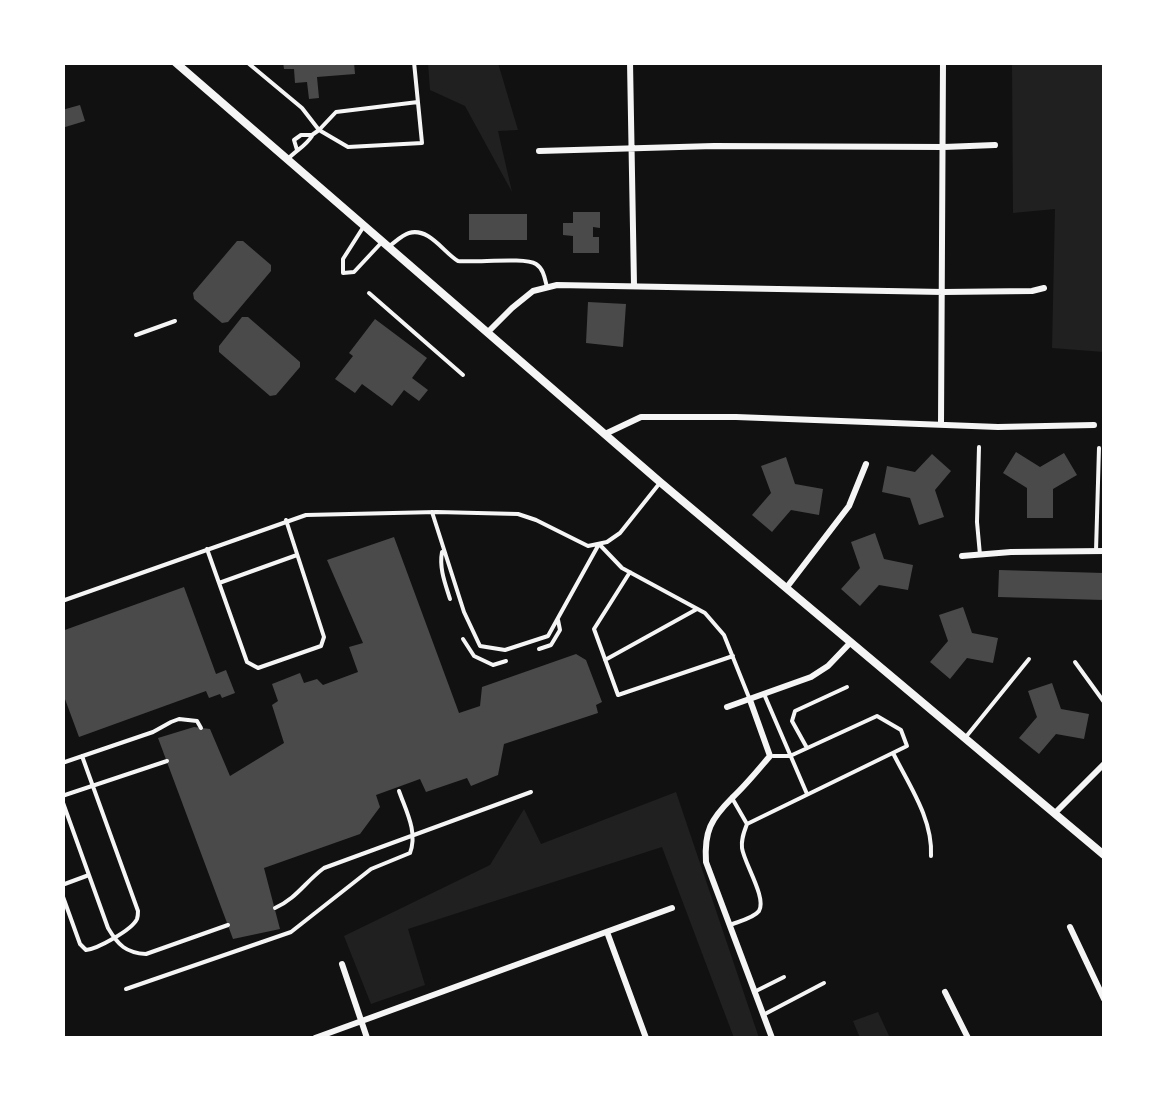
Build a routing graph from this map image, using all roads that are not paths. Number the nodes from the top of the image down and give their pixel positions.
1 (175, 62) edge
2 (414, 62) edge
3 (630, 62) edge
4 (943, 62) edge
5 (248, 63) edge
6 (418, 102) junction
7 (319, 130) junction
8 (312, 136) junction
9 (996, 145) dead end
10 (944, 147) junction
11 (632, 148) junction
12 (296, 150) junction
13 (539, 150) dead end
14 (287, 160) junction
15 (364, 226) junction
16 (385, 244) junction
17 (634, 286) junction
18 (547, 287) junction
19 (1044, 288) dead end
20 (943, 292) junction
21 (369, 293) dead end
22 (175, 321) dead end
23 (487, 333) junction
24 (136, 335) dead end
25 (462, 375) dead end
26 (941, 424) junction
27 (1094, 425) dead end
28 (604, 434) junction
29 (979, 447) dead end
30 (1099, 448) dead end
31 (866, 464) dead end
32 (660, 482) junction
33 (432, 512) junction
34 (286, 520) junction
35 (600, 544) junction
36 (443, 547) junction
37 (207, 549) junction
38 (1100, 551) edge
39 (297, 555) junction
40 (980, 555) junction
41 (962, 556) dead end
42 (630, 572) junction
43 (219, 582) junction
44 (788, 588) junction
45 (450, 599) dead end
46 (62, 600) edge
47 (697, 608) junction
48 (558, 618) junction
49 (463, 639) dead end
50 (851, 642) junction
51 (539, 649) dead end
52 (733, 656) junction
53 (1029, 659) dead end
54 (605, 660) junction
55 (506, 661) dead end
56 (1074, 662) dead end
57 (847, 687) dead end
58 (764, 694) junction
59 (750, 700) junction
60 (1104, 702) edge
61 (727, 707) dead end
62 (201, 728) dead end
63 (965, 738) junction
64 (807, 748) junction
65 (894, 752) junction
66 (82, 756) junction
67 (770, 756) junction
68 (790, 756) junction
69 (166, 761) dead end
70 (62, 763) edge
71 (1104, 764) edge
72 (92, 785) junction
73 (399, 791) dead end
74 (531, 792) dead end
75 (807, 794) junction
76 (62, 798) edge
77 (732, 798) junction
78 (1055, 813) junction
79 (748, 824) junction
80 (414, 834) junction
81 (1104, 855) edge
82 (931, 856) dead end
83 (88, 875) junction
84 (62, 884) edge
85 (62, 894) edge
86 (275, 908) dead end
87 (672, 908) dead end
88 (228, 926) dead end
89 (729, 926) junction
90 (1070, 927) dead end
91 (608, 932) junction
92 (113, 938) junction
93 (342, 964) dead end
94 (784, 976) dead end
95 (824, 983) dead end
96 (126, 989) dead end
97 (754, 992) junction
98 (946, 992) dead end
99 (1104, 999) edge
100 (763, 1015) junction
101 (362, 1022) junction
102 (316, 1038) edge
103 (367, 1038) edge
104 (646, 1038) edge
105 (772, 1038) edge
106 (968, 1038) edge

1 - 14 street
2 - 6 lane
3 - 11 street
4 - 10 street
5 - 7 lane
6 - 7 lane
6 - 7 lane
7 - 8 lane
8 - 12 lane
8 - 12 lane
9 - 10 street
10 - 11 street
10 - 20 street
11 - 13 street
11 - 17 street
12 - 14 lane
14 - 15 street
15 - 16 street
15 - 16 lane
16 - 18 lane
16 - 23 street
17 - 18 street
17 - 20 street
18 - 23 street
19 - 20 street
20 - 26 street
21 - 25 lane
22 - 24 lane
23 - 28 street
26 - 27 street
26 - 28 street
28 - 32 street
29 - 40 lane
30 - 38 lane
31 - 44 street
32 - 35 lane
32 - 44 street
33 - 34 lane
33 - 35 lane
33 - 36 lane
34 - 37 lane
34 - 39 lane
35 - 42 lane
35 - 48 lane
36 - 45 lane
36 - 48 lane
37 - 43 lane
37 - 46 lane
38 - 40 street
39 - 43 lane
39 - 43 lane
40 - 41 street
42 - 47 lane
42 - 54 lane
44 - 50 street
47 - 52 lane
47 - 54 lane
48 - 51 lane
49 - 55 lane
50 - 58 street
50 - 63 street
52 - 54 lane
52 - 59 lane
53 - 63 lane
56 - 60 lane
57 - 64 lane
58 - 59 street
58 - 68 lane
59 - 61 street
59 - 67 street
62 - 66 lane
63 - 78 street
64 - 65 lane
64 - 68 lane
65 - 75 lane
65 - 82 lane
66 - 70 lane
66 - 72 lane
67 - 68 lane
67 - 77 street
68 - 75 lane
69 - 72 lane
71 - 78 street
72 - 76 lane
72 - 92 lane
73 - 80 lane
74 - 80 lane
75 - 79 lane
76 - 83 lane
77 - 79 lane
77 - 89 street
78 - 81 street
79 - 89 lane
80 - 86 lane
80 - 96 lane
83 - 84 lane
83 - 92 lane
85 - 92 lane
87 - 91 street
88 - 92 lane
89 - 97 street
90 - 99 street
91 - 101 street
91 - 104 street
93 - 101 street
94 - 97 lane
95 - 100 lane
97 - 100 street
98 - 106 street
100 - 105 street
101 - 102 street
101 - 103 street

